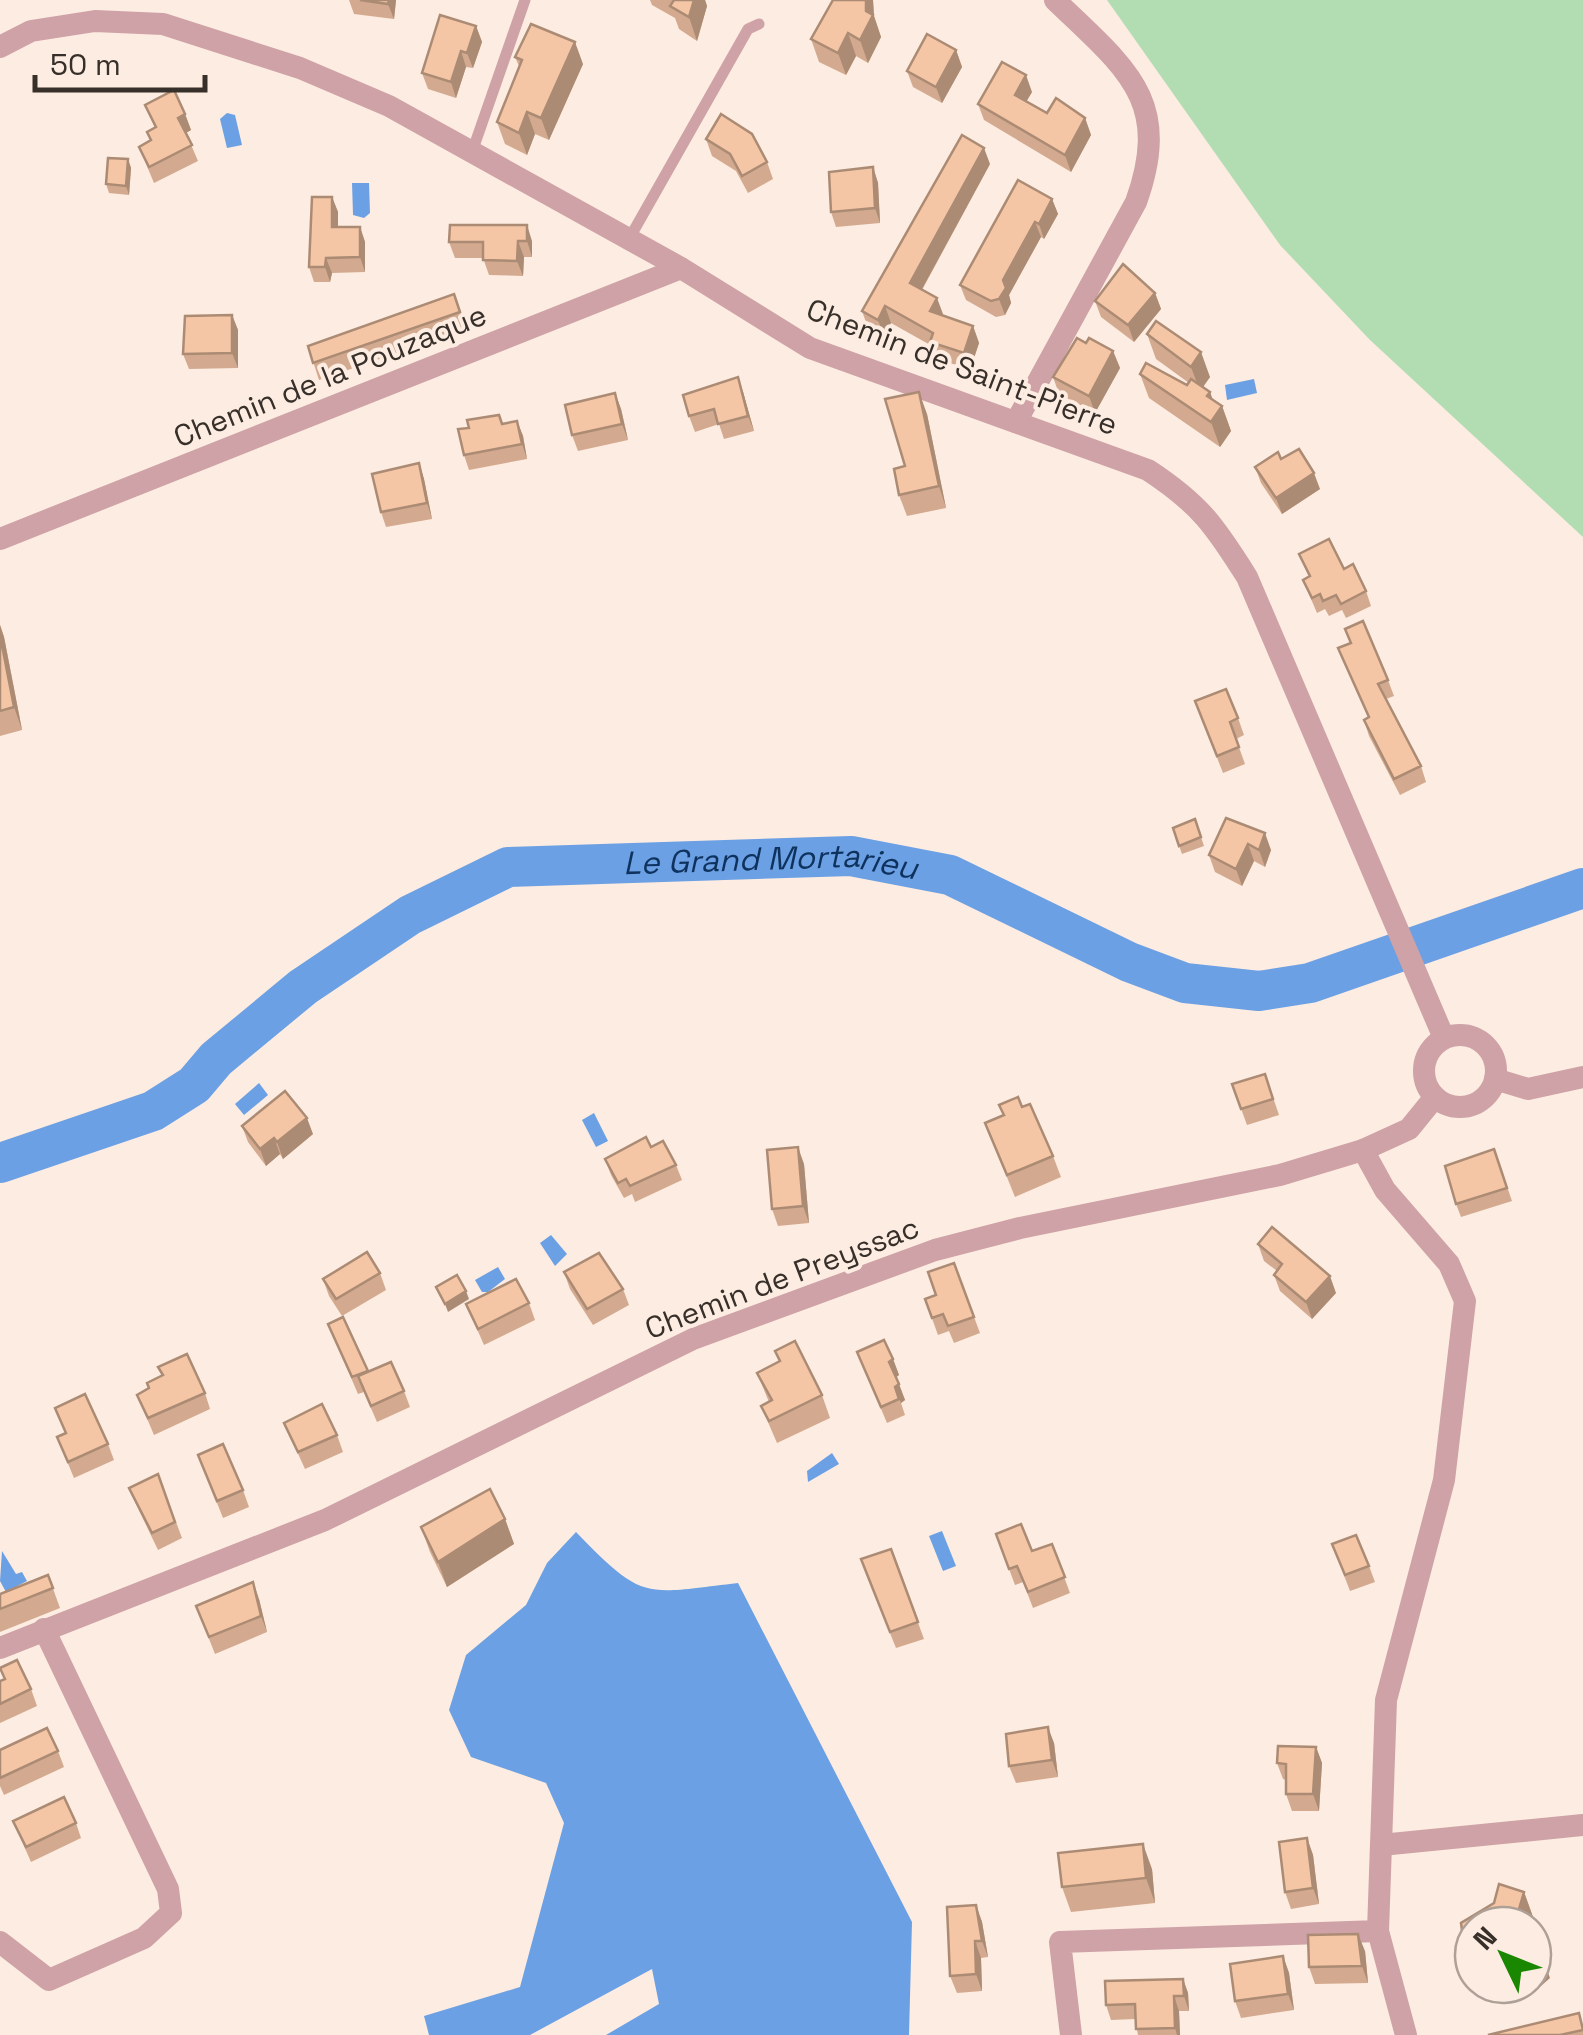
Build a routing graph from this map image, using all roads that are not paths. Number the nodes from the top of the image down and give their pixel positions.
1 (524, 0) edge
2 (1055, 0) edge
3 (758, 24) dead end
4 (0, 47) edge
5 (472, 152) junction
6 (629, 238) junction
7 (681, 268) junction
8 (1016, 422) junction
9 (0, 539) edge
10 (1444, 1038) junction
11 (1583, 1076) edge
12 (1495, 1080) junction
13 (1435, 1097) junction
14 (1363, 1150) junction
15 (44, 1629) junction
16 (0, 1648) edge
17 (1583, 1825) edge
18 (1380, 1845) junction
19 (1378, 1931) junction
20 (0, 1942) edge
21 (1071, 2035) edge
22 (1406, 2035) edge

1 - 5 lane
2 - 8 street
3 - 6 lane
4 - 5 street, Chemin de Saint-Pierre
5 - 6 street, Chemin de Saint-Pierre
6 - 7 street, Chemin de Saint-Pierre
7 - 8 street, Chemin de Saint-Pierre
7 - 9 street, Chemin de la Pouzaque
8 - 10 street, Chemin de Saint-Pierre
10 - 12 street
10 - 13 street
11 - 12 street
12 - 13 street
13 - 14 street, Chemin de Preyssac
14 - 15 street, Chemin de Preyssac
14 - 18 street
15 - 16 street, Chemin de Preyssac
15 - 20 street
17 - 18 street
18 - 19 street
19 - 21 street
19 - 22 street

